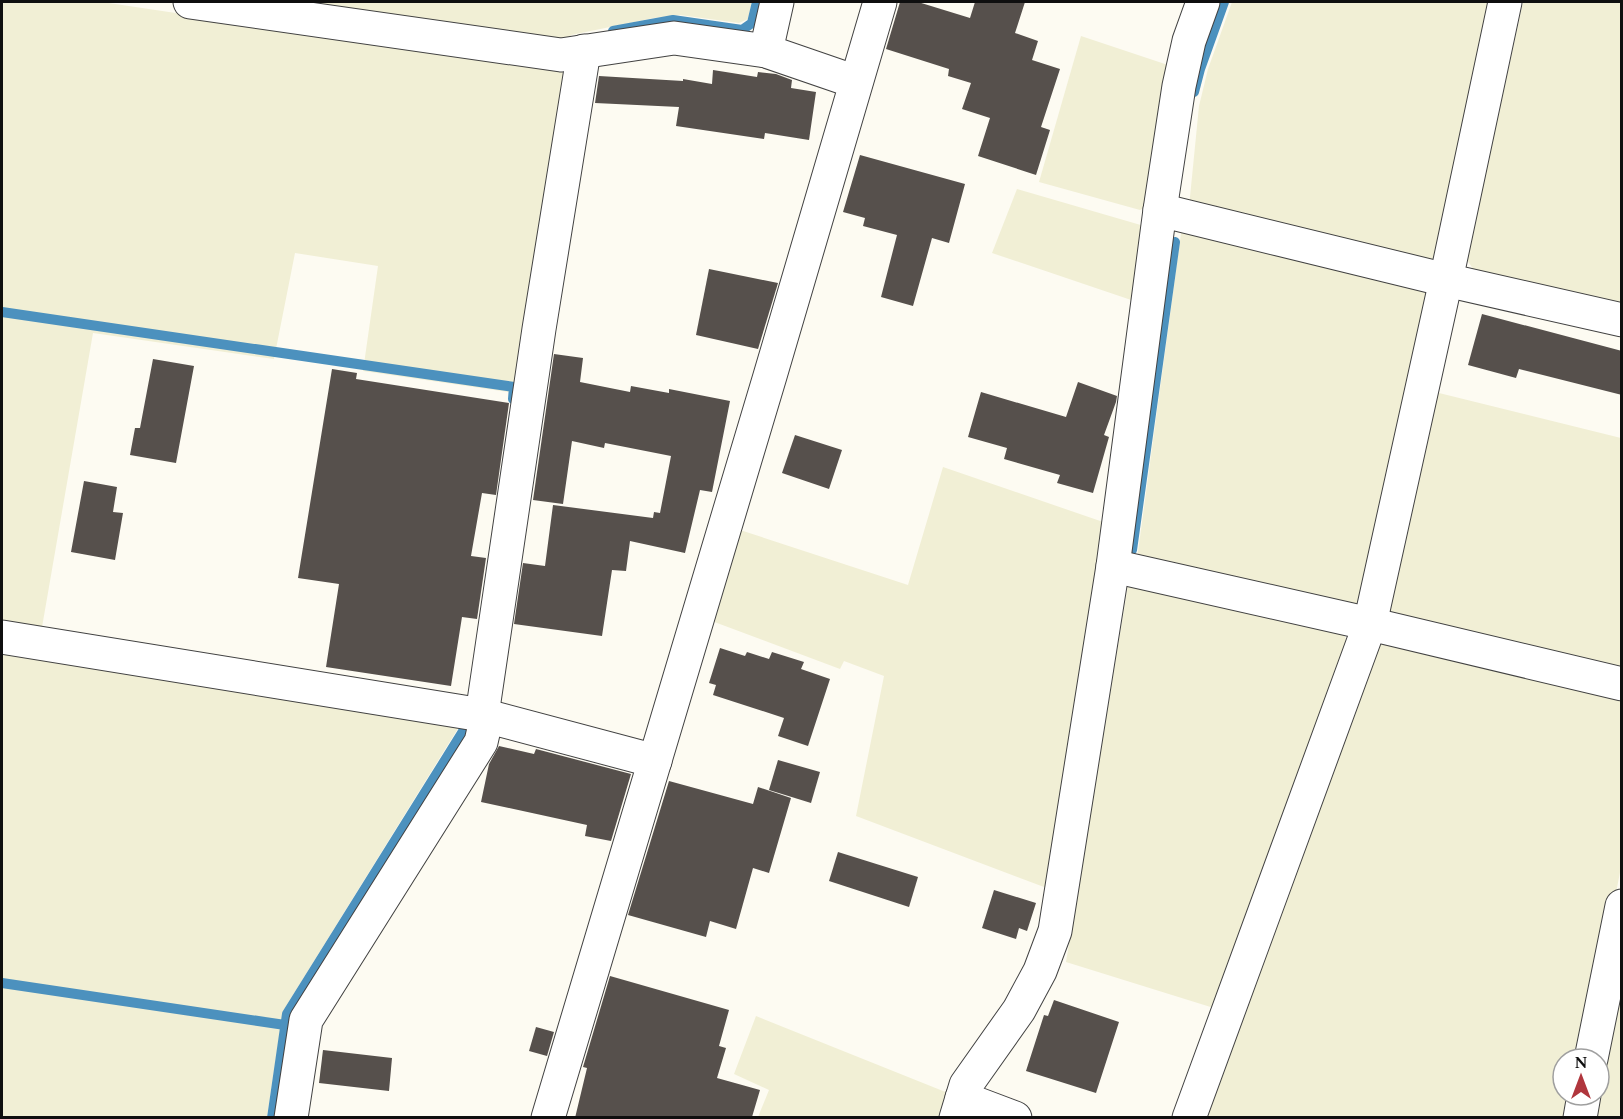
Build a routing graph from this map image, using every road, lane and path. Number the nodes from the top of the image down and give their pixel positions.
1 (190, 2) edge
2 (777, 2) edge
3 (880, 2) edge
4 (1203, 2) edge
5 (1505, 2) edge
6 (584, 51) junction
7 (766, 51) junction
8 (856, 82) junction
9 (1160, 210) junction
10 (1446, 280) junction
11 (1622, 320) edge
12 (1113, 566) junction
13 (1370, 624) junction
14 (2, 637) edge
15 (1622, 684) edge
16 (484, 716) junction
17 (655, 761) junction
18 (1622, 906) edge
19 (1593, 1047) edge
20 (959, 1108) edge
21 (291, 1118) edge
22 (548, 1118) edge
23 (1015, 1118) edge
24 (1189, 1118) edge

1 - 6 street
2 - 7 street
3 - 8 street
4 - 9 street
5 - 10 street
6 - 7 street
6 - 16 street
7 - 8 street
8 - 17 street
9 - 10 street
9 - 12 street
10 - 11 street
10 - 13 street
12 - 13 street
12 - 20 street
13 - 15 street
13 - 24 street
14 - 16 street
16 - 17 street
16 - 21 street
17 - 22 street
18 - 19 street
20 - 23 street

